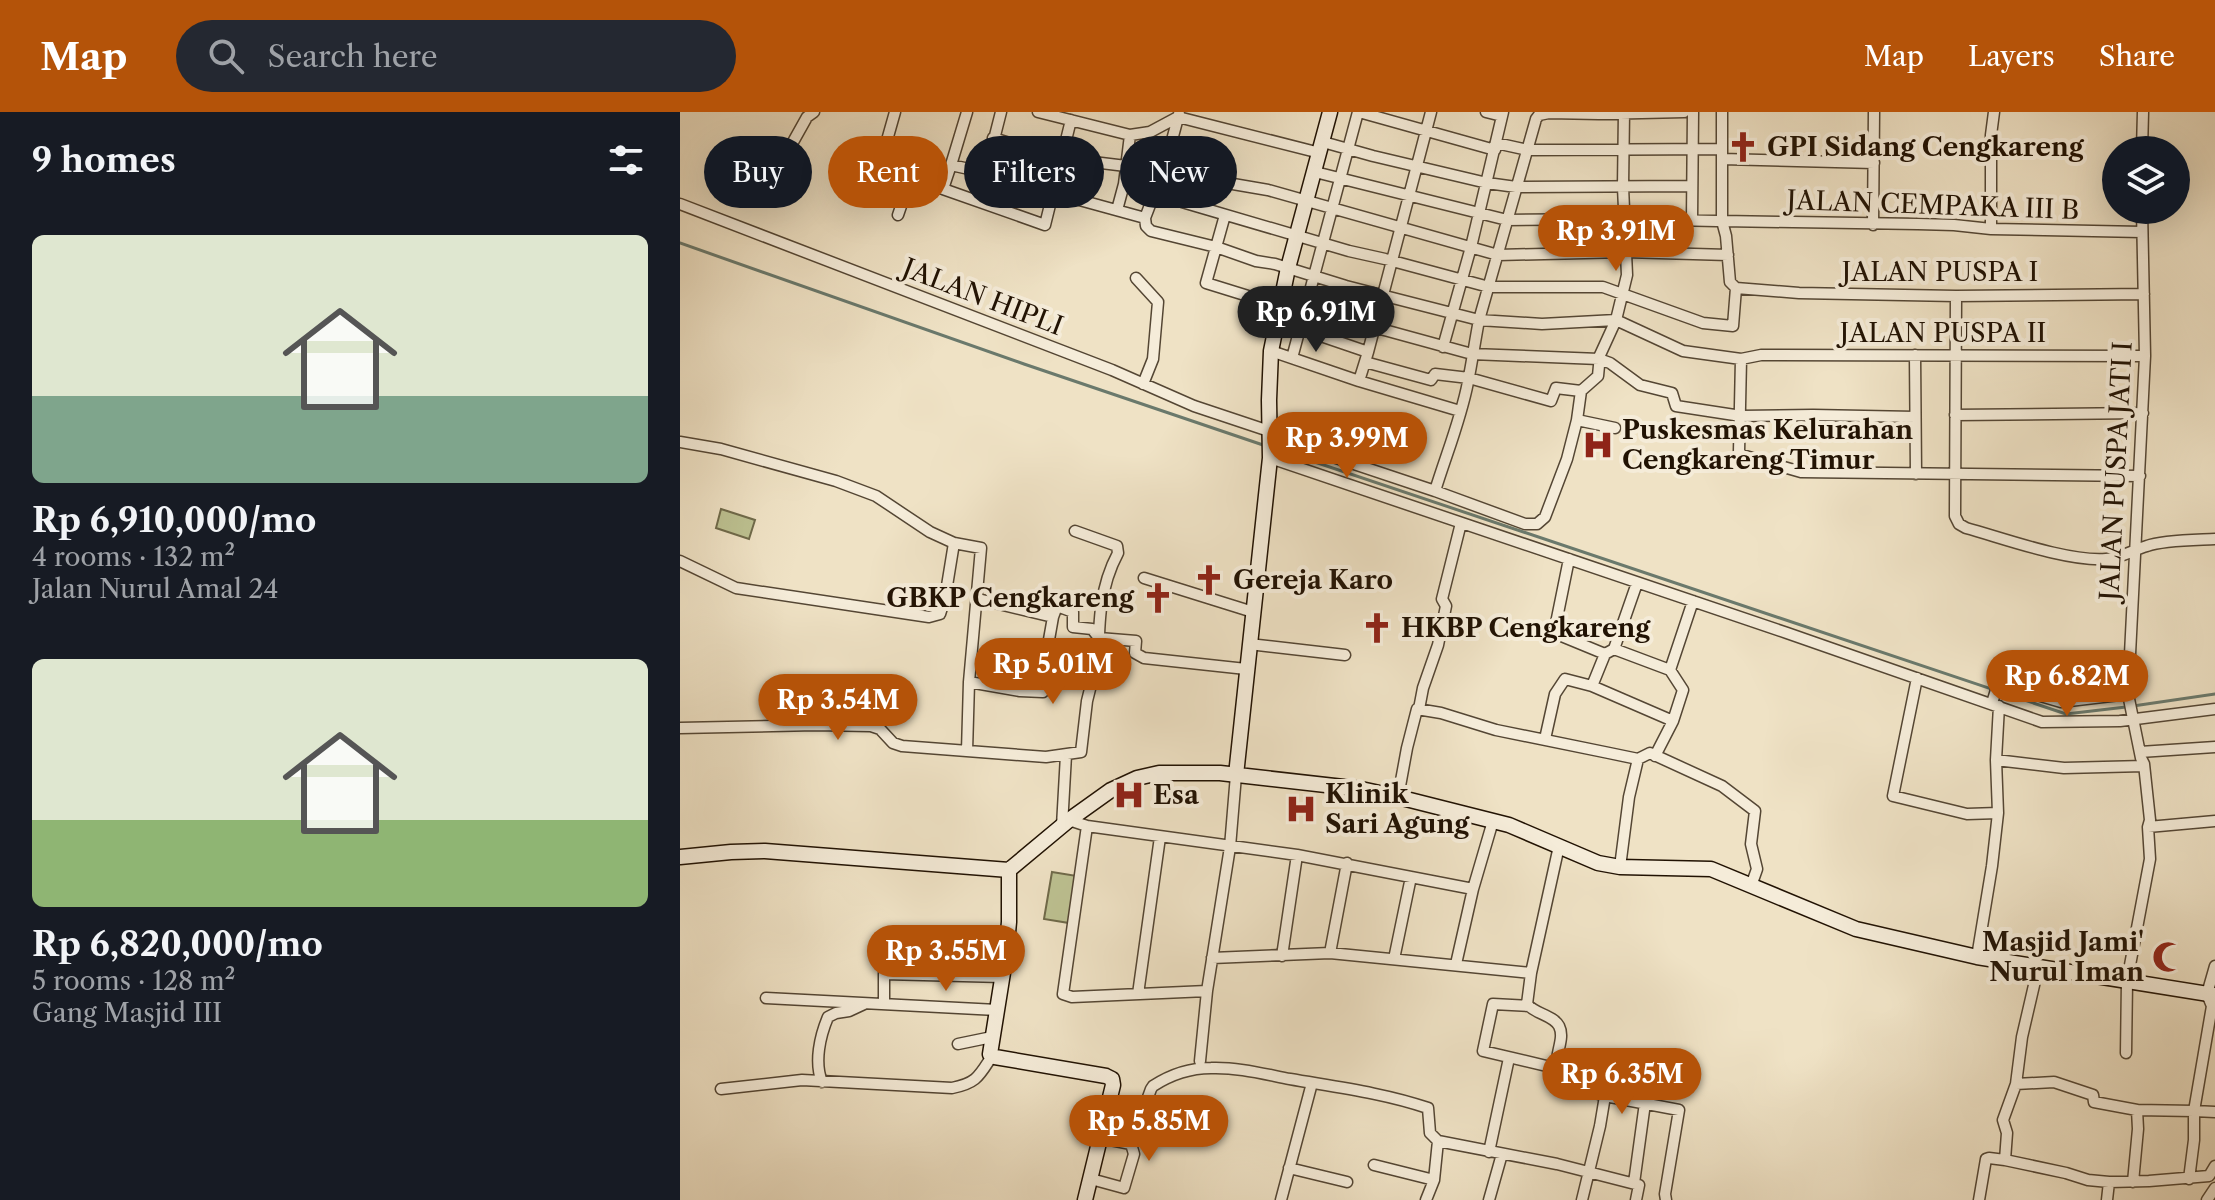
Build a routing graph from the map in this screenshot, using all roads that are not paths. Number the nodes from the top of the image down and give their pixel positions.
1 (814, 112) edge
2 (895, 112) edge
3 (967, 112) edge
4 (1001, 112) edge
5 (1038, 112) edge
6 (1358, 112) edge
7 (1431, 112) edge
8 (1486, 112) edge
9 (1684, 112) edge
10 (1693, 112) edge
11 (1722, 112) edge
12 (1874, 112) edge
13 (1994, 112) edge
14 (2143, 112) edge
15 (1327, 113) edge
16 (1549, 113) edge
17 (1624, 113) edge
18 (1179, 114) edge
19 (1502, 114) edge
20 (1073, 118) edge
21 (1426, 132) junction
22 (1130, 135) joint
23 (796, 136) edge
24 (888, 136) edge
25 (994, 136) edge
26 (1173, 136) edge
27 (2142, 136) edge
28 (1321, 147) junction
29 (1495, 147) junction
30 (1348, 149) junction
31 (1528, 150) junction
32 (1623, 150) junction
33 (1691, 150) junction
34 (1722, 154) junction
35 (1874, 163) junction
36 (951, 165) junction
37 (1417, 166) junction
38 (964, 168) edge
39 (1315, 172) junction
40 (948, 174) edge
41 (1340, 179) junction
42 (1487, 183) junction
43 (1237, 185) edge
44 (1691, 186) junction
45 (1516, 187) junction
46 (1623, 187) junction
47 (1410, 196) junction
48 (1120, 199) edge
49 (1307, 201) junction
50 (680, 204) edge
51 (1104, 206) edge
52 (900, 208) edge
53 (997, 208) edge
54 (1050, 208) edge
55 (1149, 208) edge
56 (1204, 208) edge
57 (1333, 208) junction
58 (1117, 210) junction
59 (1479, 213) junction
60 (898, 215) dead end
61 (1225, 215) junction
62 (1145, 218) junction
63 (1624, 219) junction
64 (1692, 219) junction
65 (1507, 220) junction
66 (1720, 221) junction
67 (2142, 224) edge
68 (1873, 225) junction
69 (1400, 227) junction
70 (1991, 229) junction
71 (2142, 232) junction
72 (1297, 235) junction
73 (1324, 243) junction
74 (1216, 247) junction
75 (1471, 247) junction
76 (1625, 252) junction
77 (1498, 255) junction
78 (1728, 255) junction
79 (1392, 261) junction
80 (1288, 268) junction
81 (1315, 276) junction
82 (1136, 278) dead end
83 (1462, 280) junction
84 (1489, 287) junction
85 (1736, 288) junction
86 (1621, 293) junction
87 (2144, 294) junction
88 (1383, 296) junction
89 (1956, 296) junction
90 (1280, 303) junction
91 (1305, 310) junction
92 (1452, 313) junction
93 (1479, 320) junction
94 (1616, 320) junction
95 (1277, 321) junction
96 (1375, 327) junction
97 (1300, 330) junction
98 (1443, 347) junction
99 (1271, 351) junction
100 (1472, 354) junction
101 (1956, 354) junction
102 (1915, 355) junction
103 (2145, 356) junction
104 (1367, 357) junction
105 (1292, 358) junction
106 (1599, 359) junction
107 (1741, 359) junction
108 (1469, 378) junction
109 (1431, 380) junction
110 (1359, 381) junction
111 (1143, 384) junction
112 (1581, 391) junction
113 (1425, 400) junction
114 (1460, 411) junction
115 (2143, 413) junction
116 (1955, 415) junction
117 (1741, 416) junction
118 (1915, 417) junction
119 (1577, 420) junction
120 (1615, 428) dead end
121 (1270, 435) junction
122 (680, 442) edge
123 (1270, 456) junction
124 (1916, 474) junction
125 (1955, 474) junction
126 (2140, 476) junction
127 (1435, 491) junction
128 (1461, 523) junction
129 (1075, 531) dead end
130 (2215, 539) edge
131 (954, 543) junction
132 (2135, 552) junction
133 (1569, 559) junction
134 (680, 561) edge
135 (1144, 578) dead end
136 (1637, 583) junction
137 (978, 599) junction
138 (1693, 601) junction
139 (1253, 612) junction
140 (1053, 617) junction
141 (1099, 638) junction
142 (1249, 644) junction
143 (1610, 651) junction
144 (1345, 655) dead end
145 (1246, 669) junction
146 (1670, 670) junction
147 (1917, 678) junction
148 (969, 682) junction
149 (1592, 686) junction
150 (2129, 697) junction
151 (1995, 699) junction
152 (1419, 709) junction
153 (2215, 709) edge
154 (2134, 716) junction
155 (1673, 721) junction
156 (680, 728) edge
157 (1545, 739) junction
158 (2215, 747) edge
159 (967, 751) junction
160 (2140, 752) junction
161 (1066, 755) junction
162 (1655, 756) junction
163 (1638, 759) junction
164 (1996, 760) junction
165 (2144, 766) junction
166 (1236, 775) junction
167 (1398, 797) junction
168 (1998, 813) junction
169 (1493, 821) junction
170 (2215, 821) edge
171 (1065, 823) junction
172 (1087, 826) junction
173 (2148, 827) junction
174 (1160, 837) junction
175 (1559, 846) junction
176 (1230, 847) junction
177 (1297, 855) junction
178 (680, 857) edge
179 (1347, 863) junction
180 (1620, 867) junction
181 (1009, 870) junction
182 (1411, 877) junction
183 (1751, 886) junction
184 (1473, 889) junction
185 (1330, 953) junction
186 (1282, 956) junction
187 (1977, 957) junction
188 (1212, 958) junction
189 (1394, 959) junction
190 (1456, 964) junction
191 (2215, 966) edge
192 (2038, 968) junction
193 (1531, 973) junction
194 (1003, 977) junction
195 (2127, 981) junction
196 (1207, 991) junction
197 (1138, 994) junction
198 (2211, 995) edge
199 (766, 998) dead end
200 (867, 1002) junction
201 (884, 1003) junction
202 (1529, 1006) junction
203 (997, 1010) junction
204 (992, 1037) junction
205 (958, 1044) dead end
206 (2126, 1053) dead end
207 (992, 1056) junction
208 (1509, 1058) junction
209 (1200, 1061) dead end
210 (1555, 1068) junction
211 (822, 1082) junction
212 (1312, 1083) junction
213 (2016, 1084) junction
214 (721, 1089) dead end
215 (1605, 1096) junction
216 (1645, 1103) junction
217 (2137, 1110) junction
218 (2194, 1111) junction
219 (2215, 1112) edge
220 (1100, 1138) junction
221 (1438, 1141) junction
222 (1131, 1144) junction
223 (1489, 1152) junction
224 (1502, 1154) junction
225 (2005, 1160) junction
226 (1374, 1165) dead end
227 (2215, 1166) edge
228 (1289, 1168) junction
229 (1589, 1171) junction
230 (1091, 1179) junction
231 (2189, 1179) junction
232 (1434, 1180) junction
233 (1347, 1182) dead end
234 (2109, 1182) junction
235 (2133, 1182) junction
236 (1634, 1183) junction
237 (2215, 1188) edge
238 (1085, 1200) edge
239 (1281, 1200) edge
240 (1426, 1200) edge
241 (1489, 1200) edge
242 (1582, 1200) edge
243 (1636, 1200) edge
244 (1666, 1200) edge
245 (1979, 1200) edge
246 (2107, 1200) edge
247 (2207, 1200) edge

1 - 23 street
2 - 24 street
3 - 36 street
4 - 25 street
5 - 20 street
6 - 21 street
6 - 30 street
7 - 21 street
8 - 19 street
9 - 17 street
10 - 33 street
11 - 34 street
12 - 35 street
13 - 70 street
14 - 27 street
15 - 28 street
16 - 17 street
16 - 31 street
17 - 32 street
18 - 22 street
18 - 26 street
18 - 28 street
19 - 29 street
20 - 22 street
21 - 29 street
21 - 37 street
28 - 30 street
28 - 39 street
29 - 31 street
29 - 42 street
30 - 37 street
30 - 41 street
31 - 32 street
31 - 45 street
32 - 33 street
32 - 46 street
33 - 34 street
33 - 44 street
34 - 35 street
34 - 66 street
35 - 68 street
36 - 38 street
36 - 40 street
37 - 42 street
37 - 47 street
39 - 41 street, JALAN CEMPAKA III B
39 - 49 street
41 - 47 street, JALAN CEMPAKA III B
41 - 57 street
42 - 45 street
42 - 59 street
43 - 49 street
44 - 46 street
44 - 64 street
45 - 46 street
45 - 65 street
46 - 63 street
47 - 59 street, JALAN CEMPAKA III B
47 - 69 street
48 - 58 street
49 - 57 street
49 - 72 street
50 - 111 street, JALAN HIPLI
51 - 58 street
52 - 60 street
53 - 54 street
55 - 62 street
56 - 61 street
57 - 69 street
57 - 73 street
58 - 62 street
59 - 65 street, JALAN CEMPAKA III B
59 - 75 street
61 - 72 street
61 - 74 street
62 - 74 street
63 - 64 street, JALAN CEMPAKA III B
63 - 65 street, JALAN CEMPAKA III B
63 - 76 street
64 - 66 street, JALAN CEMPAKA III B
65 - 77 street
66 - 68 street, JALAN CEMPAKA III B
66 - 78 street
67 - 71 street, JALAN PUSPA JATI I
68 - 70 street, JALAN CEMPAKA III B
69 - 75 street
69 - 79 street
70 - 71 street, JALAN CEMPAKA III B
71 - 87 street, JALAN PUSPA JATI I
72 - 73 street
72 - 80 street
73 - 79 street
73 - 81 street
74 - 80 street
74 - 90 street
75 - 77 street
75 - 83 street
76 - 77 street
76 - 78 street
76 - 86 street
77 - 84 street
78 - 85 street
79 - 83 street
79 - 88 street
80 - 81 street
80 - 90 street
81 - 88 street
81 - 91 street
82 - 111 street
83 - 84 street
83 - 92 street
84 - 86 street
84 - 93 street
85 - 86 street
85 - 89 street, JALAN PUSPA I
86 - 94 street
87 - 89 street, JALAN PUSPA I
87 - 103 street, JALAN PUSPA JATI I
88 - 92 street
88 - 96 street
89 - 101 street
90 - 91 street
90 - 95 street
91 - 96 street
91 - 97 street
92 - 93 street
92 - 98 street
93 - 94 street
93 - 100 street
94 - 106 street
94 - 107 street, JALAN PUSPA II
95 - 97 street
95 - 99 street
96 - 98 street
96 - 104 street
97 - 104 street
97 - 105 street
98 - 100 street
99 - 105 street
99 - 121 street
100 - 106 street
100 - 108 street
101 - 102 street, JALAN PUSPA II
101 - 103 street, JALAN PUSPA II
101 - 116 street
102 - 107 street, JALAN PUSPA II
102 - 118 street
103 - 115 street, JALAN PUSPA JATI I
104 - 109 street
104 - 110 street
105 - 110 street
106 - 112 street
106 - 117 street
107 - 117 street
108 - 109 street
108 - 112 street
108 - 114 street
109 - 113 street
110 - 113 street
111 - 121 street, JALAN HIPLI
112 - 119 street
113 - 114 street
114 - 127 street
115 - 116 street
115 - 126 street, JALAN PUSPA JATI I
116 - 125 street
117 - 118 street
117 - 124 street
118 - 124 street
119 - 120 street
119 - 127 street, JALAN HIPLI
121 - 123 street
121 - 127 street, JALAN HIPLI
122 - 131 street
123 - 128 street
123 - 139 street
124 - 125 street
125 - 126 street
125 - 132 street
126 - 132 street, JALAN PUSPA JATI I
128 - 133 street
128 - 152 street
129 - 141 street
130 - 132 street
131 - 134 street
131 - 137 street
132 - 150 street, JALAN PUSPA JATI I
133 - 136 street
133 - 143 street
135 - 139 street
136 - 138 street
136 - 143 street
137 - 140 street
137 - 148 street
138 - 146 street
138 - 147 street
139 - 142 street
140 - 141 street
140 - 148 street
141 - 145 street
141 - 161 street
142 - 144 street
142 - 145 street
143 - 146 street
143 - 149 street
145 - 166 street
146 - 155 street
147 - 151 street
147 - 168 street
148 - 159 street
149 - 155 street
149 - 157 street
150 - 151 street
150 - 154 street, JALAN PUSPA JATI I
151 - 154 street
151 - 164 street
152 - 157 street
152 - 167 street
153 - 154 street
154 - 160 street, JALAN PUSPA JATI I
155 - 162 street
156 - 159 street
157 - 163 street
158 - 160 street
159 - 161 street
160 - 165 street, JALAN PUSPA JATI I
161 - 171 street
162 - 163 street
162 - 183 street
163 - 180 street
164 - 165 street
164 - 168 street
165 - 173 street, JALAN PUSPA JATI I
166 - 167 street
166 - 171 street
166 - 176 street
167 - 169 street
168 - 187 street
169 - 175 street
169 - 184 street
170 - 173 street
171 - 172 street
171 - 181 street
172 - 174 street
172 - 197 street
173 - 195 street, JALAN PUSPA JATI I
174 - 176 street
174 - 197 street
175 - 180 street
175 - 193 street
176 - 177 street
176 - 188 street
177 - 179 street
177 - 186 street
178 - 181 street
179 - 182 street
179 - 185 street
180 - 183 street
181 - 194 street
182 - 184 street
182 - 189 street
183 - 187 street
184 - 190 street
185 - 186 street
185 - 189 street
186 - 188 street
187 - 192 street
188 - 196 street
189 - 190 street
190 - 193 street
191 - 198 street
192 - 195 street
192 - 213 street
193 - 202 street
194 - 201 street
194 - 203 street
195 - 198 street
195 - 206 street, JALAN PUSPA JATI I
196 - 197 street
196 - 209 street
198 - 218 street
199 - 200 street
200 - 201 street
200 - 211 street
201 - 203 street
202 - 208 street
202 - 210 street
203 - 204 street
204 - 205 street
204 - 207 street
207 - 211 street
207 - 220 street
208 - 210 street
208 - 223 street
210 - 215 street
211 - 214 street
212 - 221 street
212 - 222 street
212 - 228 street
213 - 217 street
213 - 225 street
215 - 216 street
215 - 229 street
216 - 236 street
216 - 244 street
217 - 218 street
217 - 235 street
218 - 219 street
218 - 231 street
220 - 222 street
220 - 230 street
221 - 223 street
221 - 232 street
222 - 230 street
223 - 224 street
224 - 229 street
224 - 241 street
225 - 234 street
225 - 245 street
226 - 232 street
227 - 231 street
228 - 233 street
228 - 239 street
229 - 236 street
229 - 242 street
230 - 238 street
231 - 235 street
232 - 240 street
234 - 235 street
234 - 246 street
236 - 243 street
237 - 247 street

